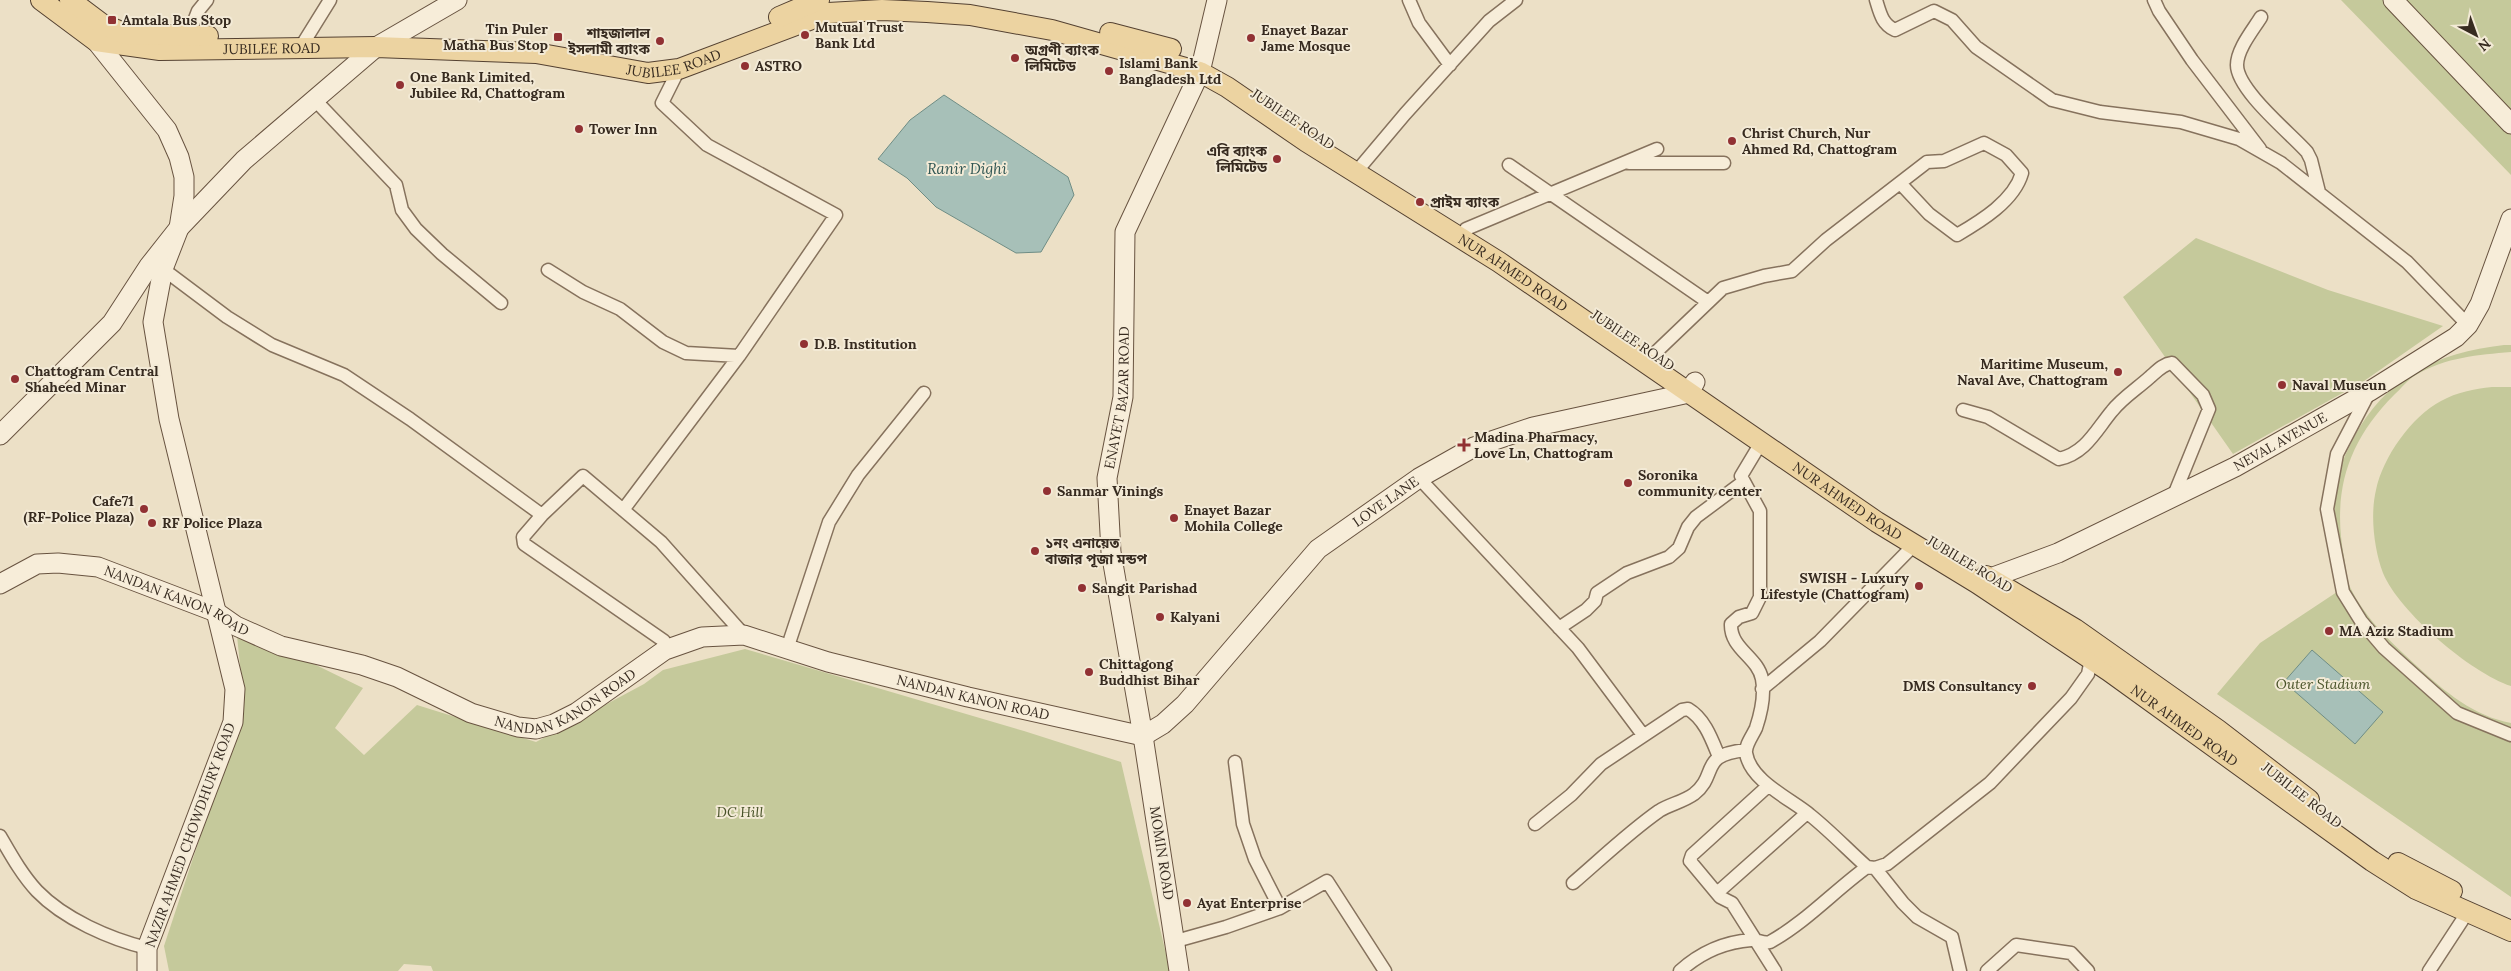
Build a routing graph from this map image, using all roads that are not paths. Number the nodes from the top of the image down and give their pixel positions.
1 (41, 0) edge
2 (70, 0) edge
3 (207, 0) edge
4 (330, 0) edge
5 (457, 0) edge
6 (819, 0) edge
7 (962, 0) edge
8 (1217, 0) edge
9 (1409, 0) edge
10 (1516, 0) edge
11 (1876, 0) edge
12 (2154, 0) edge
13 (2393, 0) edge
14 (927, 6) edge
15 (2261, 16) dead end
16 (96, 41) junction
17 (186, 42) junction
18 (384, 43) junction
19 (302, 44) junction
20 (1450, 65) junction
21 (1196, 66) junction
22 (679, 69) junction
23 (315, 100) junction
24 (2511, 124) edge
25 (1657, 149) dead end
26 (2263, 153) junction
27 (1624, 163) junction
28 (1724, 163) dead end
29 (1362, 165) junction
30 (1509, 165) dead end
31 (1900, 183) junction
32 (2319, 192) junction
33 (1550, 194) junction
34 (2511, 219) edge
35 (179, 228) junction
36 (1466, 229) junction
37 (163, 269) junction
38 (548, 270) dead end
39 (1708, 302) junction
40 (501, 303) dead end
41 (2468, 325) junction
42 (1654, 354) junction
43 (739, 356) junction
44 (1692, 388) junction
45 (2370, 391) junction
46 (924, 393) dead end
47 (1962, 410) dead end
48 (0, 435) edge
49 (1762, 441) junction
50 (1419, 478) junction
51 (1743, 482) junction
52 (2172, 500) junction
53 (623, 510) junction
54 (542, 515) junction
55 (1914, 545) junction
56 (1983, 580) junction
57 (0, 584) edge
58 (216, 612) junction
59 (1559, 628) junction
60 (744, 635) junction
61 (787, 649) junction
62 (665, 650) junction
63 (2091, 659) junction
64 (1762, 689) junction
65 (1643, 735) junction
66 (1143, 736) junction
67 (2511, 736) edge
68 (1746, 750) junction
69 (1719, 757) junction
70 (1235, 762) dead end
71 (1768, 786) junction
72 (1807, 813) junction
73 (1535, 824) dead end
74 (0, 836) edge
75 (1871, 868) junction
76 (1573, 882) dead end
77 (1717, 894) junction
78 (1280, 908) junction
79 (2466, 913) junction
80 (2511, 917) edge
81 (2511, 931) edge
82 (1754, 939) junction
83 (1176, 941) junction
84 (147, 948) junction
85 (147, 971) edge
86 (1179, 971) edge
87 (1385, 971) edge
88 (1680, 971) edge
89 (1775, 971) edge
90 (1960, 971) edge
91 (1987, 971) edge
92 (2088, 971) edge
93 (2429, 971) edge

1 - 16 main road, JUBILEE ROAD
2 - 17 main road
3 - 17 street
4 - 19 street
5 - 18 main road
6 - 18 main road
7 - 21 main road
8 - 21 main road, ENAYET BAZAR ROAD
9 - 20 street
10 - 20 street
11 - 26 street
12 - 26 street
13 - 24 main road
14 - 21 main road, JUBILEE ROAD
14 - 22 main road, JUBILEE ROAD
15 - 32 street
16 - 17 main road, JUBILEE ROAD
16 - 35 main road
17 - 19 main road, JUBILEE ROAD
18 - 19 main road, JUBILEE ROAD
18 - 22 main road, JUBILEE ROAD
18 - 23 main road
20 - 29 street
21 - 29 main road, JUBILEE ROAD
21 - 44 main road, NUR AHMED ROAD
21 - 66 main road, ENAYET BAZAR ROAD
22 - 43 street
23 - 35 main road
23 - 40 street
25 - 27 street
26 - 32 street
27 - 28 street
27 - 33 street
29 - 36 main road, JUBILEE ROAD
30 - 33 street
31 - 31 street
31 - 39 street
32 - 41 street
33 - 36 street
33 - 39 street
34 - 41 main road, NEVAL AVENUE
35 - 37 main road, NAZIR AHMED CHOWDHURY ROAD
35 - 48 main road
36 - 42 main road, JUBILEE ROAD
37 - 54 street
37 - 58 main road, NAZIR AHMED CHOWDHURY ROAD
38 - 43 street
39 - 42 street
41 - 45 main road, NEVAL AVENUE
42 - 44 main road, JUBILEE ROAD
43 - 53 street
44 - 49 main road, NUR AHMED ROAD
44 - 50 main road, LOVE LANE
44 - 56 main road, JUBILEE ROAD
45 - 52 main road, NEVAL AVENUE
45 - 67 street
46 - 61 street
47 - 52 street
49 - 51 street
49 - 55 main road, NUR AHMED ROAD
50 - 59 street
50 - 66 main road, LOVE LANE
51 - 59 street
51 - 64 street
52 - 56 main road, NEVAL AVENUE
53 - 54 street
53 - 60 street
54 - 62 street
55 - 56 main road, NUR AHMED ROAD
55 - 64 street
56 - 63 main road, NUR AHMED ROAD
56 - 80 main road, JUBILEE ROAD
57 - 58 main road, NANDAN KANON ROAD
58 - 62 main road, NANDAN KANON ROAD
58 - 84 main road, NAZIR AHMED CHOWDHURY ROAD
59 - 65 street
60 - 61 main road, NANDAN KANON ROAD
60 - 62 main road, NANDAN KANON ROAD
61 - 66 main road, NANDAN KANON ROAD
63 - 75 street
63 - 79 main road, NUR AHMED ROAD
64 - 68 street
65 - 69 street
65 - 73 street
66 - 83 main road, MOMIN ROAD
68 - 69 street
68 - 71 street
69 - 76 street
70 - 78 street
71 - 72 street
71 - 77 street
72 - 75 street
72 - 77 street
74 - 84 street
75 - 82 street
75 - 90 street
77 - 82 street
78 - 83 street
78 - 87 street
79 - 81 main road, NUR AHMED ROAD
79 - 93 street
82 - 88 street
82 - 89 street
83 - 86 main road, MOMIN ROAD
84 - 85 main road, NAZIR AHMED CHOWDHURY ROAD
91 - 92 street

